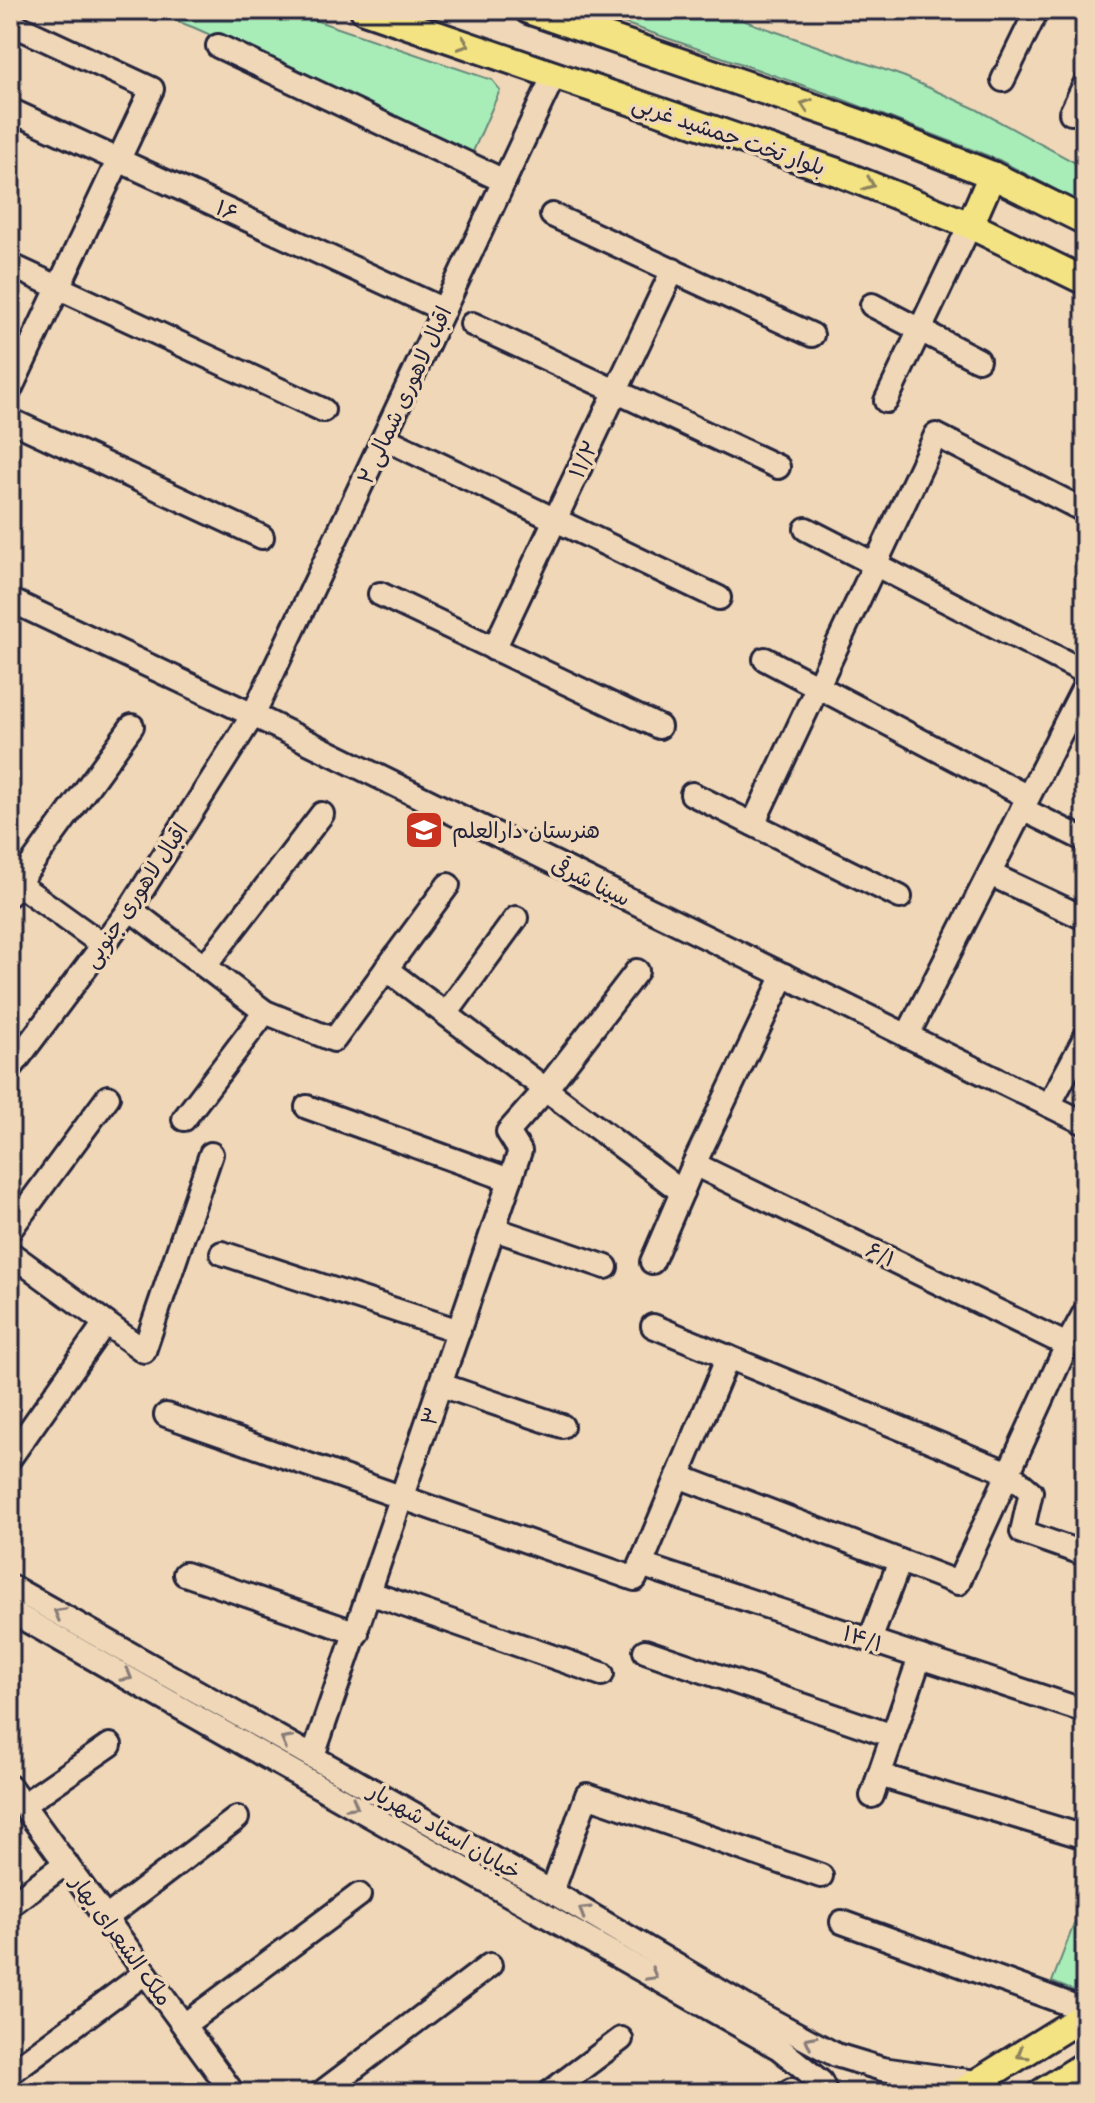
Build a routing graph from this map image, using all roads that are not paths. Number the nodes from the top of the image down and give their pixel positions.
1 (364, 10) edge
2 (528, 10) edge
3 (1037, 10) edge
4 (562, 15) edge
5 (10, 23) edge
6 (218, 46) dead end
7 (554, 75) junction
8 (1003, 80) dead end
9 (1085, 84) edge
10 (10, 110) edge
11 (1071, 113) dead end
12 (118, 160) junction
13 (992, 175) junction
14 (504, 181) junction
15 (552, 215) dead end
16 (1085, 221) edge
17 (970, 225) junction
18 (10, 265) edge
19 (673, 270) junction
20 (1085, 281) edge
21 (58, 288) junction
22 (872, 305) dead end
23 (444, 310) junction
24 (472, 324) dead end
25 (920, 330) junction
26 (812, 335) dead end
27 (978, 360) dead end
28 (10, 390) edge
29 (616, 391) junction
30 (886, 401) dead end
31 (323, 410) dead end
32 (10, 420) edge
33 (384, 438) junction
34 (778, 467) dead end
35 (1085, 511) edge
36 (555, 519) junction
37 (806, 529) dead end
38 (262, 537) dead end
39 (875, 564) junction
40 (380, 594) dead end
41 (719, 598) dead end
42 (10, 600) edge
43 (494, 649) junction
44 (765, 659) dead end
45 (1085, 684) edge
46 (818, 687) junction
47 (253, 715) junction
48 (132, 726) dead end
49 (659, 727) dead end
50 (692, 794) dead end
51 (1025, 803) junction
52 (322, 814) dead end
53 (753, 824) junction
54 (1085, 840) edge
55 (990, 874) junction
56 (13, 885) edge
57 (448, 885) dead end
58 (900, 897) dead end
59 (130, 909) junction
60 (1082, 917) dead end
61 (516, 918) dead end
62 (103, 945) junction
63 (205, 966) junction
64 (386, 969) junction
65 (637, 971) dead end
66 (784, 975) junction
67 (265, 1012) junction
68 (446, 1014) junction
69 (907, 1036) junction
70 (1085, 1038) edge
71 (10, 1069) edge
72 (546, 1089) junction
73 (108, 1097) dead end
74 (1049, 1105) junction
75 (307, 1107) dead end
76 (184, 1119) dead end
77 (1085, 1123) edge
78 (211, 1154) dead end
79 (694, 1164) junction
80 (510, 1180) junction
81 (682, 1192) junction
82 (494, 1229) junction
83 (10, 1230) edge
84 (10, 1253) edge
85 (222, 1253) dead end
86 (652, 1262) dead end
87 (606, 1267) dead end
88 (1085, 1312) edge
89 (105, 1323) junction
90 (653, 1326) dead end
91 (459, 1331) junction
92 (1067, 1345) junction
93 (728, 1357) junction
94 (441, 1385) junction
95 (166, 1415) dead end
96 (562, 1426) dead end
97 (10, 1458) edge
98 (1009, 1473) junction
99 (678, 1476) junction
100 (402, 1498) junction
101 (1085, 1554) edge
102 (900, 1561) junction
103 (638, 1572) junction
104 (185, 1574) dead end
105 (10, 1586) edge
106 (370, 1593) junction
107 (10, 1611) edge
108 (357, 1633) junction
109 (870, 1640) junction
110 (645, 1651) dead end
111 (920, 1657) junction
112 (602, 1674) dead end
113 (1085, 1711) edge
114 (893, 1736) junction
115 (110, 1745) dead end
116 (313, 1756) junction
117 (17, 1796) edge
118 (237, 1818) dead end
119 (1085, 1837) edge
120 (66, 1863) junction
121 (821, 1876) dead end
122 (552, 1892) junction
123 (359, 1895) dead end
124 (10, 1905) edge
125 (106, 1918) junction
126 (842, 1922) dead end
127 (490, 1965) dead end
128 (145, 1973) junction
129 (1085, 2012) edge
130 (184, 2025) junction
131 (621, 2039) dead end
132 (1085, 2065) edge
133 (10, 2073) edge
134 (968, 2088) edge
135 (231, 2092) edge
136 (321, 2093) edge
137 (549, 2093) edge
138 (826, 2093) edge
139 (1041, 2093) edge

1 -> 7 main road, بلوار تخت جمشید غربی
2 - 4 main road
3 - 8 street
13 -> 4 main road
5 - 12 street
6 - 14 street
7 - 14 street, اقبال لاهوری شمالی ۲
7 -> 17 main road, بلوار تخت جمشید غربی
9 - 11 street
10 - 12 street, ۱۶
12 - 21 street
12 - 23 street, ۱۶
13 - 16 main road
13 - 17 main road
14 - 23 street, اقبال لاهوری شمالی ۲
15 - 19 street
17 - 20 main road, بلوار تخت جمشید غربی
17 - 25 street
18 - 21 street
19 - 26 street
19 - 29 street, ۱۱/۲
21 - 28 street
21 - 31 street
22 - 25 street
23 - 33 street, اقبال لاهوری شمالی ۲
24 - 29 street
25 - 27 street
25 - 30 street
29 - 34 street
29 - 36 street, ۱۱/۲
32 - 38 street
33 - 36 street
33 - 47 street, اقبال لاهوری شمالی ۲
35 - 39 street
36 - 41 street
36 - 43 street, ۱۱/۲
37 - 39 street
39 - 45 street
39 - 46 street
40 - 43 street
42 - 47 street, سینا شرقی
43 - 49 street
44 - 46 street
45 - 51 street
46 - 51 street
46 - 53 street
47 - 59 street, اقبال لاهوری جنوبی
47 - 66 street, سینا شرقی
48 - 56 street
50 - 53 street
51 - 54 street
51 - 55 street
52 - 63 street
53 - 58 street
55 - 60 street
55 - 69 street
56 - 62 street
57 - 64 street
59 - 62 street, اقبال لاهوری جنوبی
59 - 63 street
61 - 68 street
62 - 71 street, اقبال لاهوری جنوبی
63 - 67 street
64 - 67 street
64 - 68 street
65 - 72 street
66 - 69 street, سینا شرقی
66 - 79 street
67 - 76 street
68 - 72 street
69 - 74 street, سینا شرقی
70 - 74 street
72 - 80 street, ۳
72 - 81 street
73 - 83 street
74 - 77 street, سینا شرقی
75 - 80 street
78 - 89 street
79 - 81 street
79 - 92 street, ۶/۱
80 - 82 street, ۳
81 - 86 street
82 - 87 street
82 - 91 street, ۳
84 - 89 street
85 - 91 street
88 - 92 street
89 - 97 street
90 - 93 street
91 - 94 street, ۳
92 - 98 street
93 - 98 street
93 - 99 street
94 - 96 street
94 - 100 street, ۳
95 - 100 street, ۱۴/۱
98 - 101 street
98 - 102 street
99 - 102 street
99 - 103 street
100 - 103 street, ۱۴/۱
100 - 106 street, ۳
102 - 109 street
103 - 109 street, ۱۴/۱
104 - 108 street
116 -> 105 street, خیابان استاد شهریار
106 - 108 street, ۳
106 - 112 street
107 -> 138 street, خیابان استاد شهریار
108 - 116 street, ۳
109 - 111 street, ۱۴/۱
110 - 114 street
111 - 113 street, ۱۴/۱
111 - 114 street
114 - 119 street
115 - 117 street
116 - 122 street, خیابان استاد شهریار
117 - 120 street, ملک الشعرای بهار
118 - 125 street
120 - 124 street
120 - 125 street, ملک الشعرای بهار
121 - 122 street
134 -> 122 street, خیابان استاد شهریار
123 - 130 street
125 - 128 street, ملک الشعرای بهار
126 - 129 street
127 - 136 street
128 - 130 street, ملک الشعرای بهار
128 - 133 street
129 -> 134 main road
130 - 135 street, ملک الشعرای بهار
131 - 137 street
132 - 139 main road

